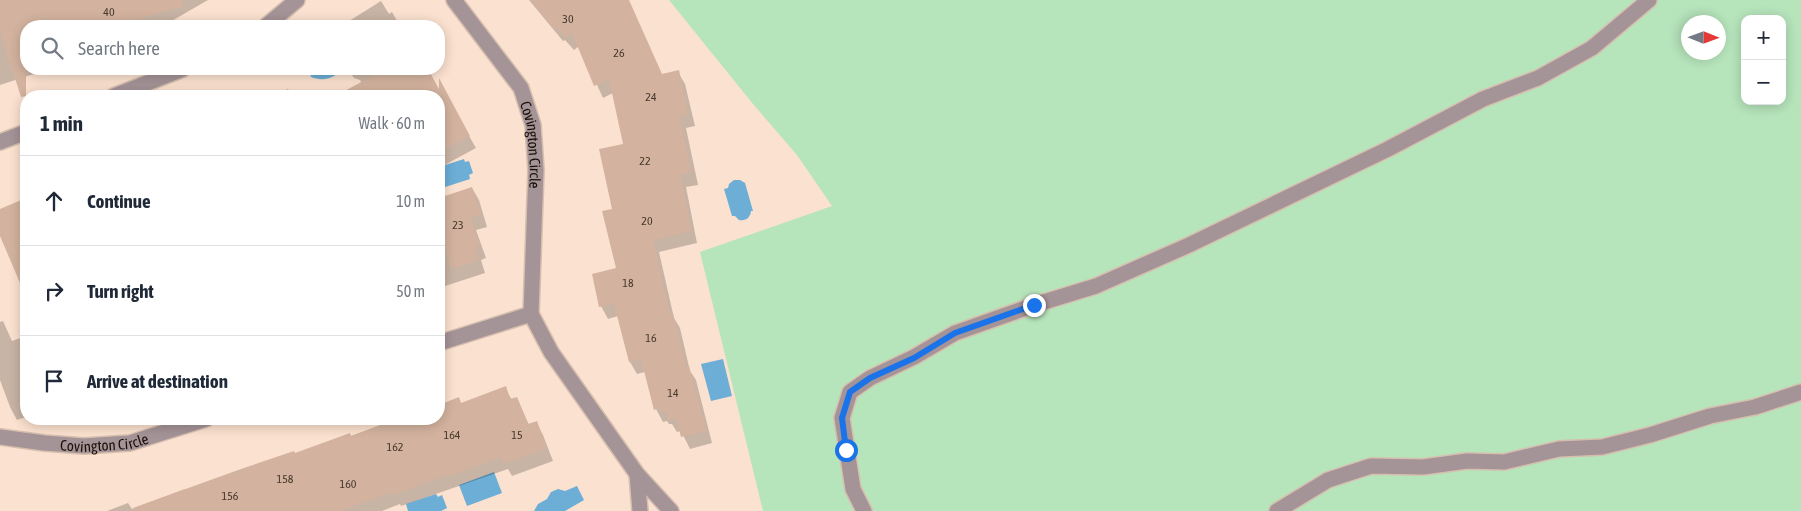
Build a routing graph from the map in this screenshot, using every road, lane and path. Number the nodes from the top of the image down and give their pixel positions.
1 (296, 0) edge
2 (454, 0) edge
3 (1649, 0) edge
4 (273, 20) edge
5 (168, 75) edge
6 (129, 90) edge
7 (20, 134) edge
8 (0, 142) edge
9 (531, 314) junction
10 (445, 341) edge
11 (1801, 392) edge
12 (187, 425) edge
13 (0, 437) edge
14 (637, 474) junction
15 (640, 511) edge
16 (671, 511) edge
17 (864, 511) edge
18 (1277, 511) edge

1 - 4 street
2 - 9 street, Covington Circle
3 - 17 street
5 - 6 street
7 - 8 street
9 - 10 street
9 - 14 street, Covington Circle
11 - 18 street
12 - 13 street, Covington Circle
14 - 15 street
14 - 16 street, Covington Circle

